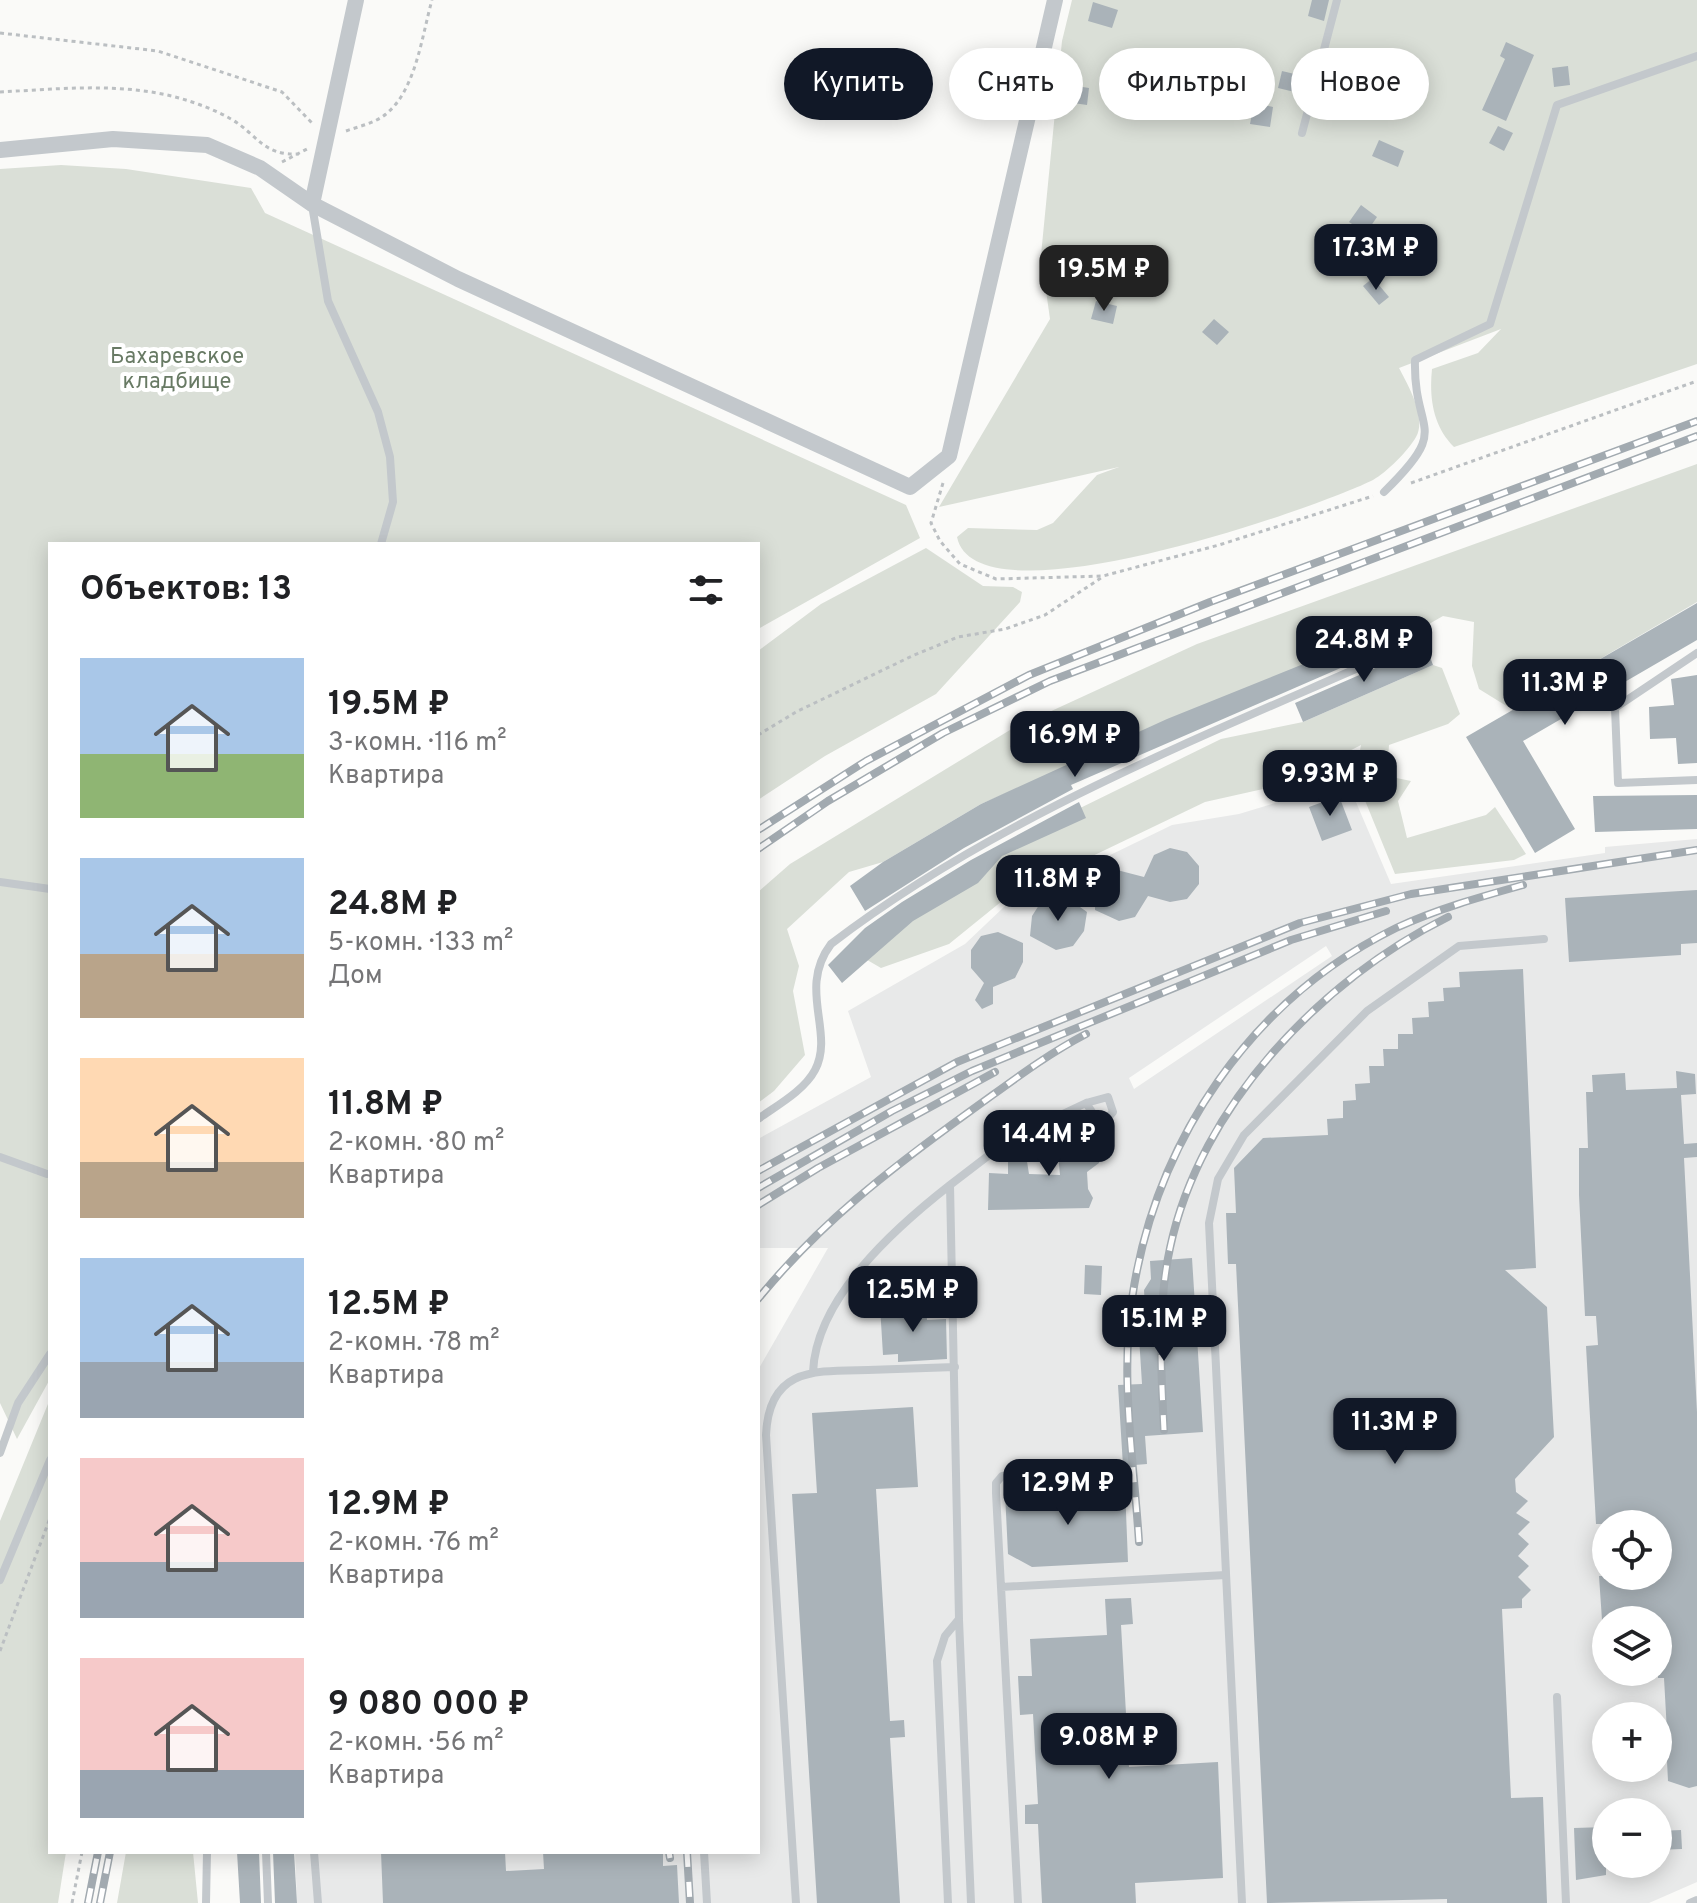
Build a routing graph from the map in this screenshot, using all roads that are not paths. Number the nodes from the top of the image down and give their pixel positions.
1 (356, 0) edge
2 (1055, 0) edge
3 (1337, 0) edge
4 (1697, 56) edge
5 (1302, 133) dead end
6 (0, 150) edge
7 (312, 204) junction
8 (1384, 492) road end
9 (382, 542) edge
10 (1412, 644) dead end
11 (1697, 653) edge
12 (1697, 780) edge
13 (0, 882) edge
14 (48, 889) edge
15 (1544, 939) dead end
16 (1086, 1103) dead end
17 (760, 1117) edge
18 (0, 1157) edge
19 (47, 1174) dead end
20 (950, 1185) junction
21 (48, 1357) edge
22 (955, 1367) junction
23 (813, 1372) junction
24 (0, 1453) edge
25 (48, 1465) edge
26 (1109, 1469) dead end
27 (1226, 1575) junction
28 (0, 1580) edge
29 (1001, 1587) junction
30 (959, 1619) junction
31 (1557, 1697) dead end
32 (207, 1854) edge
33 (266, 1854) edge
34 (314, 1854) edge
35 (704, 1854) edge
36 (1697, 1900) edge
37 (206, 1903) edge
38 (268, 1903) edge
39 (318, 1903) edge
40 (707, 1903) edge
41 (796, 1903) edge
42 (948, 1903) edge
43 (971, 1903) edge
44 (1018, 1903) edge
45 (1242, 1903) edge
46 (1566, 1903) edge
47 (1690, 1903) edge

1 - 7 street
2 - 7 street
3 - 5 lane
4 - 8 lane
6 - 7 street
7 - 9 lane
10 - 17 lane
11 - 12 lane
13 - 14 lane
15 - 27 lane
16 - 20 lane
18 - 19 lane
20 - 22 lane
20 - 23 lane
21 - 24 lane
22 - 23 lane
22 - 30 lane
23 - 41 lane
25 - 28 lane
26 - 29 lane
27 - 29 lane
27 - 45 lane
29 - 44 lane
30 - 42 lane
30 - 43 lane
31 - 46 lane
32 - 37 lane
33 - 38 lane
34 - 39 lane
35 - 40 lane
36 - 47 lane

